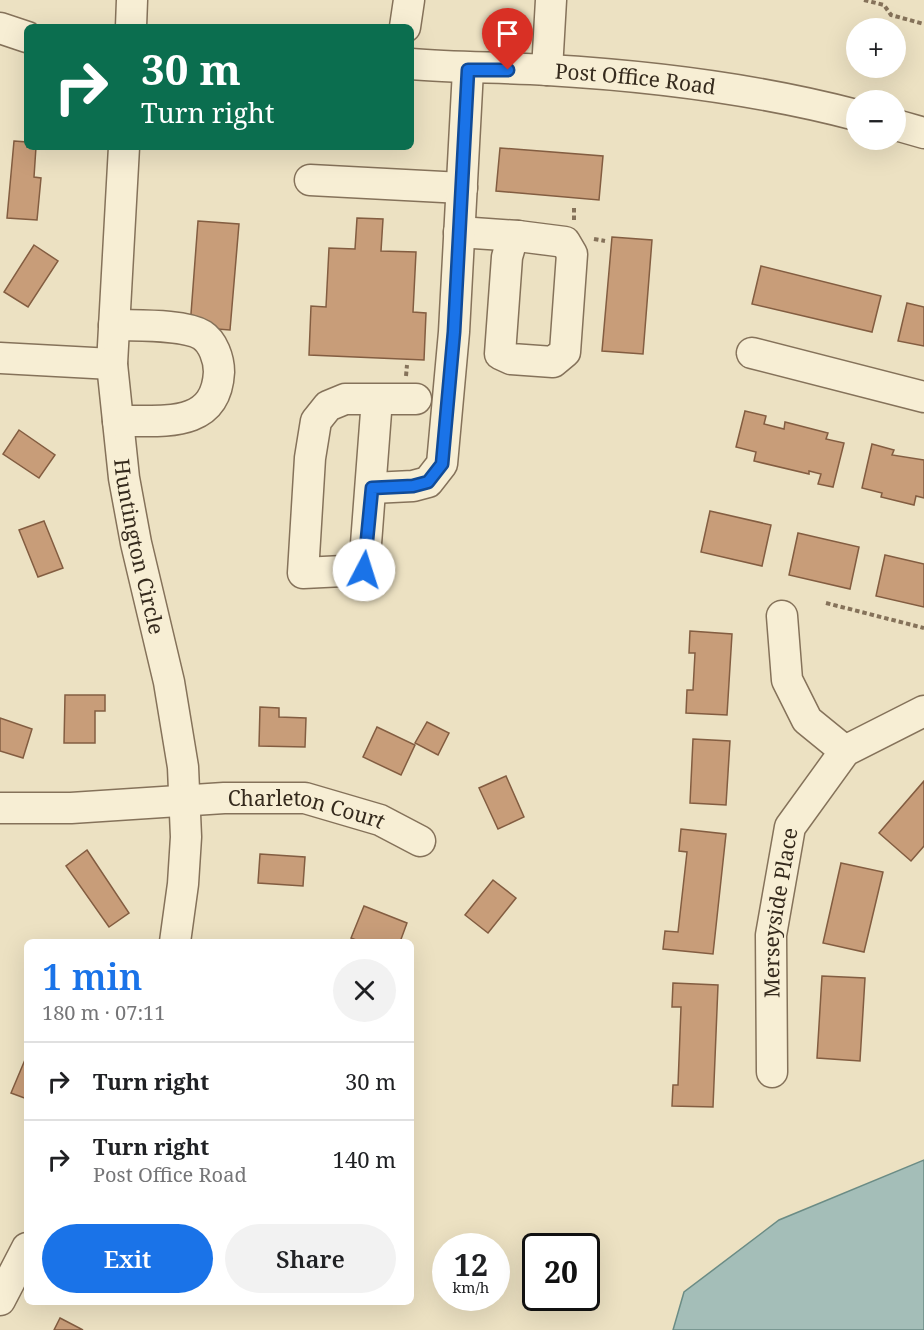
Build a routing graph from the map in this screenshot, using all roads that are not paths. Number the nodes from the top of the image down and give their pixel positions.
1 (132, 0) edge
2 (409, 0) edge
3 (550, 0) edge
4 (131, 24) edge
5 (405, 24) edge
6 (0, 28) edge
7 (24, 36) edge
8 (24, 47) edge
9 (0, 52) edge
10 (414, 64) edge
11 (468, 70) junction
12 (547, 70) junction
13 (846, 112) edge
14 (906, 128) edge
15 (924, 133) edge
16 (124, 150) edge
17 (310, 180) dead end
18 (462, 188) junction
19 (459, 232) junction
20 (518, 236) dead end
21 (114, 325) junction
22 (752, 353) dead end
23 (0, 358) edge
24 (112, 364) junction
25 (924, 397) edge
26 (377, 399) junction
27 (416, 399) dead end
28 (118, 421) junction
29 (372, 488) junction
30 (782, 616) dead end
31 (924, 711) edge
32 (845, 751) junction
33 (185, 802) junction
34 (0, 808) edge
35 (420, 841) dead end
36 (175, 939) edge
37 (772, 1072) dead end
38 (14, 1260) edge
39 (0, 1299) edge

1 - 4 street
2 - 5 street
3 - 12 street
6 - 7 street
8 - 9 street
10 - 11 street, Post Office Road
11 - 12 street, Post Office Road
11 - 18 street
12 - 13 street, Post Office Road
14 - 15 street
16 - 21 street, Huntington Circle
17 - 18 street
18 - 19 street
19 - 20 street
19 - 29 street
21 - 24 street, Huntington Circle
21 - 28 street
22 - 25 street
23 - 24 street
24 - 28 street, Huntington Circle
26 - 27 street
26 - 29 street
26 - 29 street
28 - 33 street, Huntington Circle
30 - 32 street
31 - 32 street, Merseyside Place
32 - 37 street, Merseyside Place
33 - 34 street, Charleton Court
33 - 35 street, Charleton Court
33 - 36 street, Huntington Circle
38 - 39 street

